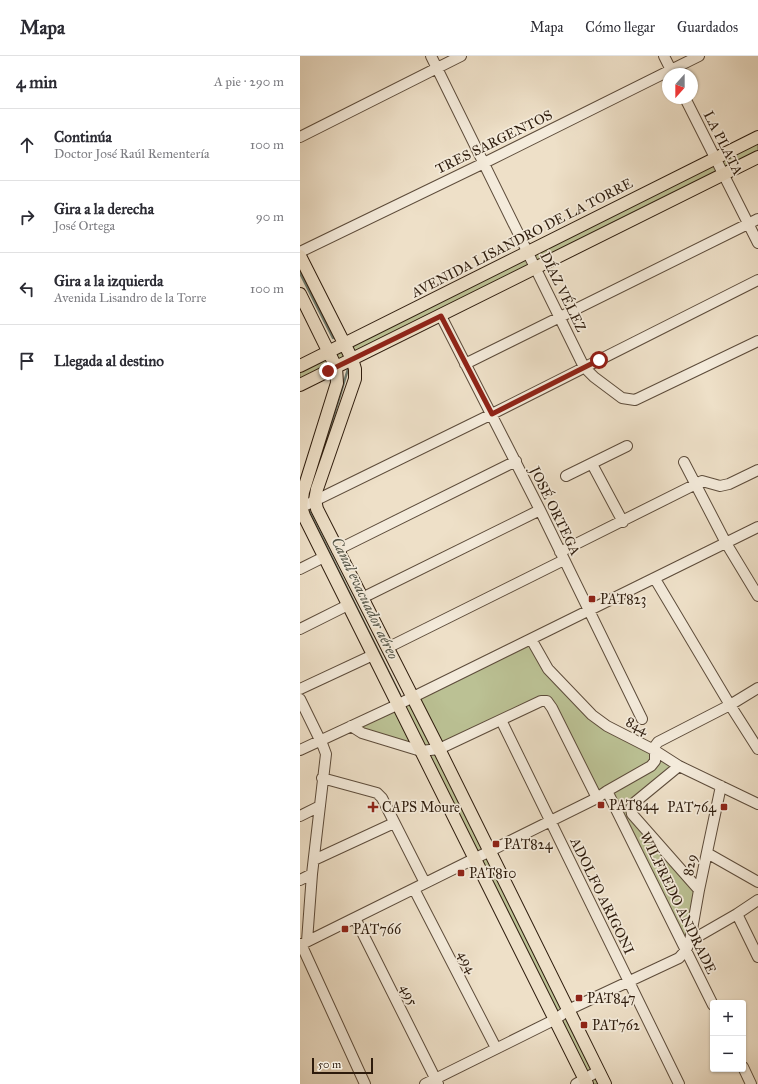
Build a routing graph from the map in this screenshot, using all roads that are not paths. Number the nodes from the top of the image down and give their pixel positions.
1 (431, 56) edge
2 (461, 56) edge
3 (664, 56) edge
4 (699, 56) edge
5 (437, 68) junction
6 (670, 68) edge
7 (679, 68) edge
8 (662, 77) edge
9 (688, 104) edge
10 (300, 137) edge
11 (758, 137) edge
12 (758, 157) edge
13 (715, 158) junction
14 (484, 164) junction
15 (724, 174) junction
16 (758, 219) edge
17 (748, 224) junction
18 (758, 243) edge
19 (300, 252) edge
20 (528, 252) junction
21 (300, 256) edge
22 (535, 268) junction
23 (758, 280) edge
24 (300, 294) edge
25 (441, 316) junction
26 (560, 317) junction
27 (758, 341) edge
28 (344, 344) junction
29 (329, 352) junction
30 (352, 359) junction
31 (465, 364) junction
32 (300, 366) edge
33 (336, 367) junction
34 (584, 367) junction
35 (300, 385) edge
36 (492, 414) junction
37 (627, 446) dead end
38 (516, 461) junction
39 (684, 462) dead end
40 (592, 464) junction
41 (758, 470) edge
42 (566, 476) dead end
43 (696, 485) junction
44 (315, 500) junction
45 (301, 507) edge
46 (540, 510) junction
47 (622, 522) junction
48 (758, 527) edge
49 (726, 543) junction
50 (337, 550) junction
51 (562, 556) junction
52 (324, 557) junction
53 (300, 568) edge
54 (655, 579) junction
55 (758, 596) edge
56 (362, 598) junction
57 (348, 605) junction
58 (589, 610) junction
59 (300, 629) edge
60 (531, 639) junction
61 (387, 648) junction
62 (373, 655) junction
63 (758, 688) edge
64 (300, 689) edge
65 (412, 698) junction
66 (300, 699) edge
67 (399, 704) junction
68 (730, 705) junction
69 (642, 719) dead end
70 (501, 720) junction
71 (350, 726) junction
72 (320, 740) junction
73 (439, 749) junction
74 (758, 749) edge
75 (300, 750) edge
76 (654, 750) junction
77 (421, 751) junction
78 (679, 766) junction
79 (322, 778) junction
80 (721, 786) junction
81 (607, 791) junction
82 (597, 798) junction
83 (758, 804) edge
84 (320, 806) junction
85 (300, 816) edge
86 (551, 821) junction
87 (394, 823) junction
88 (489, 851) junction
89 (707, 853) junction
90 (475, 858) junction
91 (314, 860) junction
92 (312, 874) junction
93 (300, 880) edge
94 (758, 882) edge
95 (425, 883) junction
96 (414, 889) junction
97 (699, 890) junction
98 (758, 900) edge
99 (737, 914) junction
100 (354, 918) junction
101 (690, 941) junction
102 (303, 944) edge
103 (686, 950) junction
104 (758, 957) edge
105 (629, 982) junction
106 (711, 1000) edge
107 (568, 1010) junction
108 (556, 1019) junction
109 (496, 1048) junction
110 (598, 1071) junction
111 (745, 1072) edge
112 (436, 1081) edge
113 (583, 1083) edge
114 (365, 1084) edge
115 (425, 1084) edge
116 (605, 1084) edge
117 (678, 1084) edge
118 (751, 1084) edge

1 - 5 street, DÍAZ VÉLEZ
2 - 5 street
3 - 6 street
4 - 7 street, TRES SARGENTOS
5 - 10 street
5 - 14 street, DÍAZ VÉLEZ
8 - 14 street, TRES SARGENTOS
9 - 13 street, LA PLATA
11 - 13 main road, AVENIDA LISANDRO DE LA TORRE
12 - 15 main road
13 - 15 street, LA PLATA
13 - 20 main road, AVENIDA LISANDRO DE LA TORRE
14 - 19 street, TRES SARGENTOS
14 - 20 street, DÍAZ VÉLEZ
15 - 17 street, LA PLATA
15 - 22 main road
16 - 17 street
17 - 18 street, LA PLATA
17 - 26 street
20 - 22 street, DÍAZ VÉLEZ
20 - 28 main road, AVENIDA LISANDRO DE LA TORRE
21 - 28 main road
22 - 25 main road
22 - 26 street, DÍAZ VÉLEZ
23 - 34 street
24 - 29 main road
25 - 30 main road
25 - 31 street, JOSÉ ORTEGA
26 - 31 street
26 - 34 street, DÍAZ VÉLEZ
27 - 34 street, DÍAZ VÉLEZ
28 - 29 main road, AVENIDA LISANDRO DE LA TORRE
28 - 30 main road
29 - 32 main road, AVENIDA LISANDRO DE LA TORRE
29 - 33 main road
30 - 33 main road
30 - 44 main road
31 - 36 street, JOSÉ ORTEGA
33 - 35 main road
33 - 45 main road
34 - 36 street
36 - 38 street, JOSÉ ORTEGA
36 - 44 street
37 - 40 street
38 - 46 street, JOSÉ ORTEGA
38 - 50 street
39 - 43 street
40 - 42 street
40 - 47 street
41 - 43 street
43 - 47 street
43 - 49 street
44 - 45 street
44 - 50 main road
45 - 52 main road
46 - 51 street, JOSÉ ORTEGA
46 - 56 street
47 - 51 street
48 - 49 street
49 - 54 street
49 - 55 street
50 - 56 main road
51 - 58 street, JOSÉ ORTEGA
51 - 61 street
52 - 53 street
52 - 57 main road
54 - 58 street
54 - 68 street
56 - 61 main road
57 - 59 street
57 - 62 main road
58 - 60 street
58 - 69 street, JOSÉ ORTEGA
60 - 65 street
60 - 76 street, 844
61 - 65 main road
62 - 64 street
62 - 67 main road
63 - 68 street
65 - 67 street
65 - 73 main road
66 - 72 street
67 - 71 street
67 - 77 main road
68 - 74 street
68 - 76 street
70 - 73 street
70 - 82 street
70 - 86 street, ADOLFO ARIGONI
71 - 72 street
71 - 77 street
72 - 75 street
72 - 79 street
73 - 77 street
73 - 88 main road
76 - 78 street, 844
76 - 81 street
77 - 90 main road
78 - 80 street, 844
78 - 97 street
79 - 84 street
79 - 87 street
80 - 83 street, 844
80 - 89 street, 829
81 - 82 street
81 - 103 street, WILFREDO ANDRADE
82 - 86 street
84 - 85 street
84 - 91 street
86 - 88 street
86 - 105 street, ADOLFO ARIGONI
87 - 91 street
87 - 95 street
88 - 90 street
88 - 107 main road
89 - 94 street
89 - 97 street, 829
90 - 95 street
90 - 108 main road
91 - 92 street
92 - 93 street
92 - 102 street
95 - 96 street
96 - 100 street
96 - 109 street, 494
97 - 101 street, 829
98 - 99 street
99 - 101 street
99 - 104 street
100 - 102 street
100 - 112 street, 495
101 - 103 street, 829
102 - 114 street
103 - 105 street
103 - 106 street, WILFREDO ANDRADE
105 - 107 street
105 - 117 street, ADOLFO ARIGONI
107 - 108 street
107 - 110 main road
108 - 109 street
108 - 113 main road
109 - 112 street
110 - 113 street
110 - 116 main road
111 - 118 street
112 - 115 street

